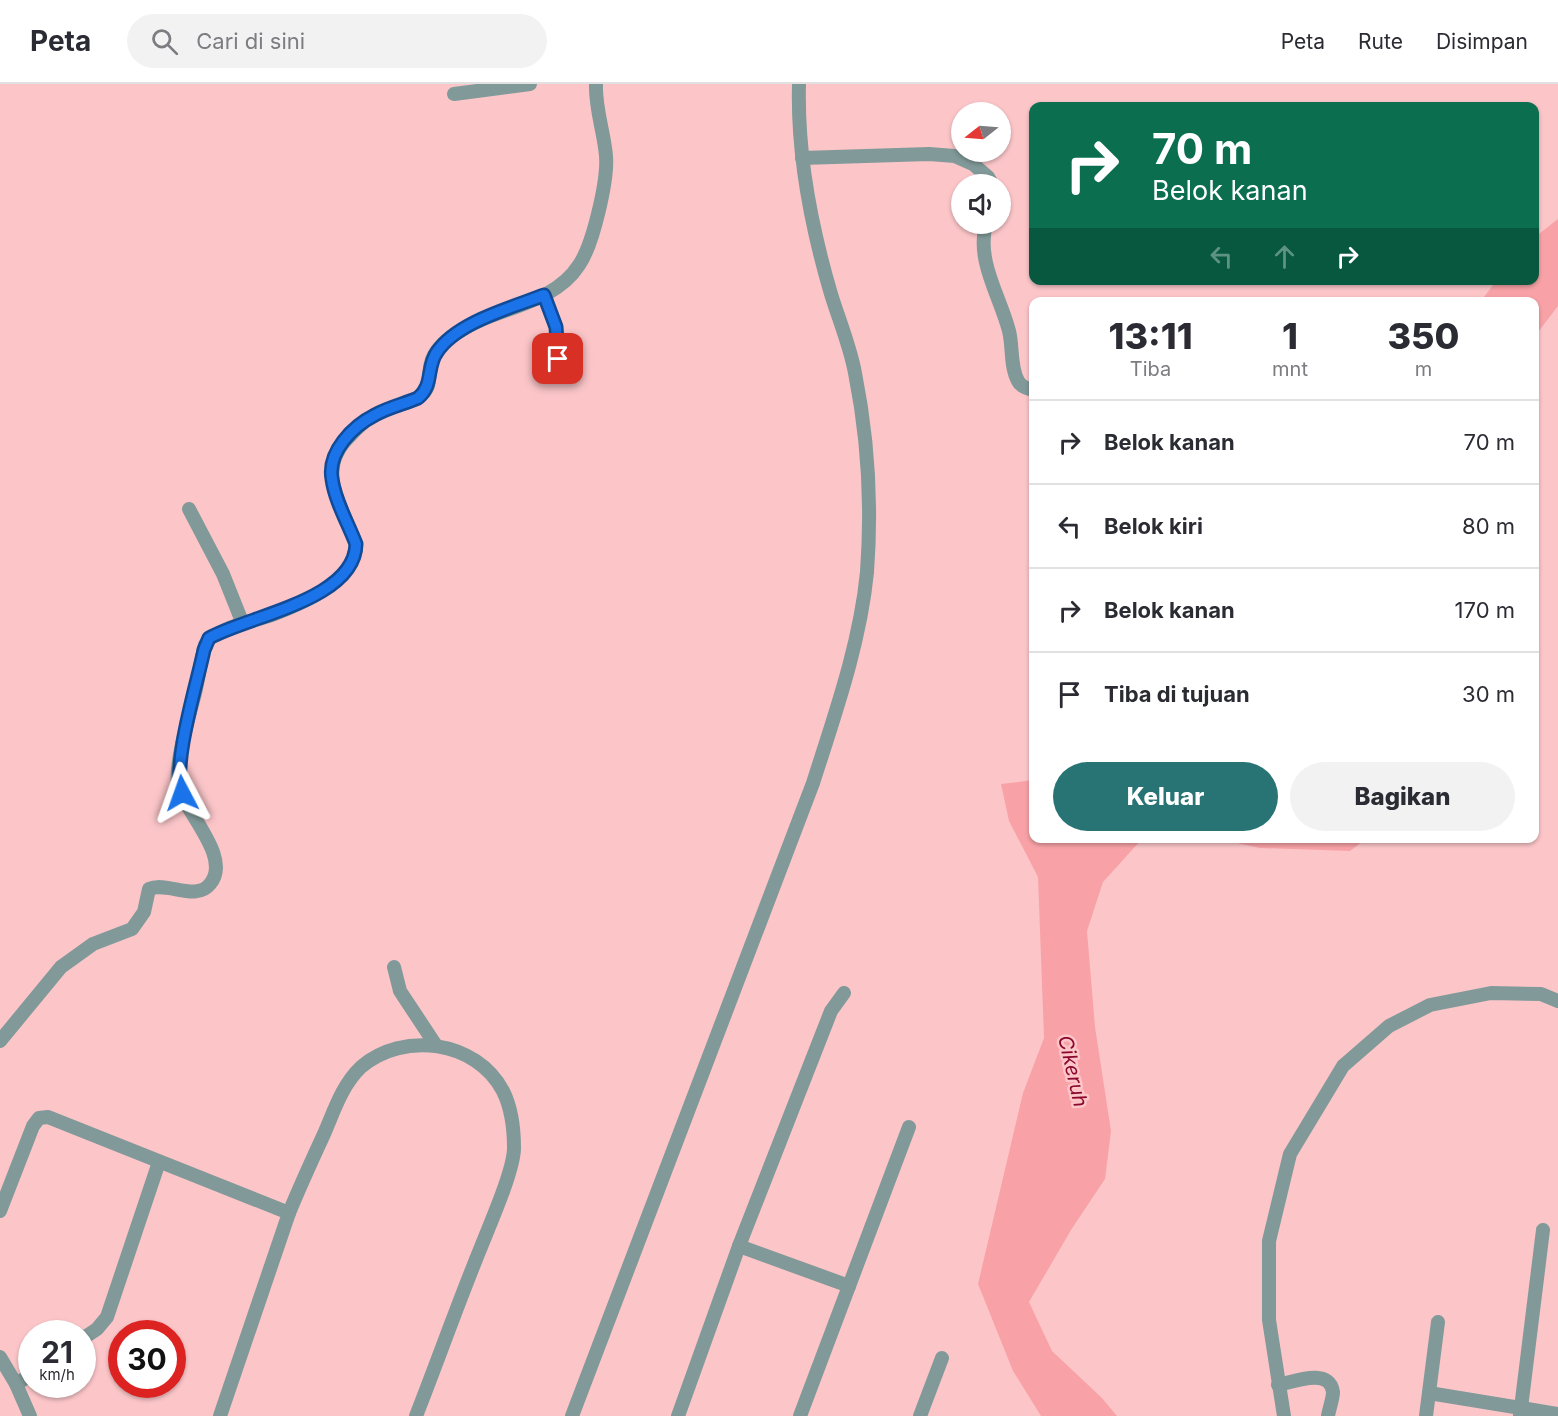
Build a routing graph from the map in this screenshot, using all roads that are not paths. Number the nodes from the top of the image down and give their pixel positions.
1 (530, 84) edge
2 (596, 84) edge
3 (799, 84) edge
4 (454, 94) dead end
5 (802, 158) junction
6 (982, 174) edge
7 (985, 234) edge
8 (544, 295) junction
9 (558, 359) dead end
10 (1029, 389) edge
11 (189, 509) dead end
12 (243, 624) junction
13 (394, 967) dead end
14 (844, 993) dead end
15 (1558, 1001) edge
16 (0, 1041) edge
17 (435, 1044) junction
18 (909, 1127) dead end
19 (159, 1162) junction
20 (0, 1211) edge
21 (289, 1213) junction
22 (1543, 1230) dead end
23 (739, 1246) junction
24 (849, 1286) junction
25 (1438, 1323) dead end
26 (96, 1330) edge
27 (0, 1357) edge
28 (942, 1358) dead end
29 (16, 1384) joint
30 (1278, 1385) junction
31 (1429, 1393) junction
32 (1521, 1413) edge
33 (1558, 1414) edge
34 (30, 1416) edge
35 (220, 1416) edge
36 (416, 1416) edge
37 (572, 1416) edge
38 (678, 1416) edge
39 (800, 1416) edge
40 (920, 1416) edge
41 (1284, 1416) edge
42 (1328, 1416) edge
43 (1426, 1416) edge

1 - 4 street
2 - 8 street
3 - 5 street
5 - 6 street
5 - 37 street
7 - 10 street
8 - 9 street
8 - 12 street
11 - 12 street
12 - 16 street
13 - 17 street
14 - 23 street
15 - 30 street
17 - 21 street
17 - 36 street
18 - 24 street
19 - 20 street
19 - 21 street
19 - 26 street
21 - 35 street
22 - 32 street
23 - 24 street
23 - 38 street
24 - 39 street
25 - 31 street
27 - 29 street
28 - 40 street
29 - 34 street
30 - 41 street
30 - 42 street
31 - 32 street
31 - 43 street
32 - 33 street

